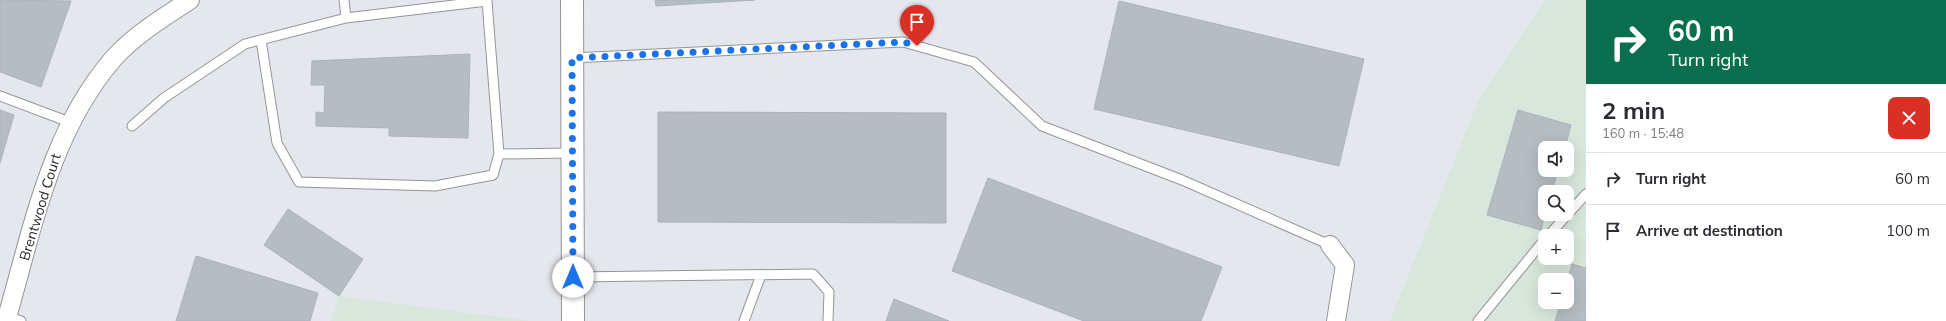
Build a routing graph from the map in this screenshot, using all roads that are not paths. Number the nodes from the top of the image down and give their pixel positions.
1 (190, 0) edge
2 (344, 0) edge
3 (572, 0) edge
4 (346, 18) junction
5 (261, 40) junction
6 (572, 58) junction
7 (0, 96) edge
8 (72, 123) junction
9 (132, 126) dead end
10 (572, 153) junction
11 (499, 154) junction
12 (1586, 194) edge
13 (1554, 229) edge
14 (1330, 245) joint
15 (1538, 248) edge
16 (761, 275) junction
17 (573, 277) junction
18 (12, 319) edge
19 (573, 321) edge
20 (744, 321) edge
21 (828, 321) edge
22 (1336, 321) edge
23 (1478, 321) edge

1 - 8 street, Brentwood Court
2 - 4 lane
3 - 6 street
4 - 5 lane
4 - 11 lane
5 - 9 lane
5 - 11 lane
6 - 10 street
6 - 14 lane
7 - 8 lane
8 - 18 street, Brentwood Court
10 - 11 lane
10 - 17 street
12 - 13 lane
14 - 22 street
15 - 23 lane
16 - 17 lane
16 - 20 lane
16 - 21 lane
17 - 19 street

